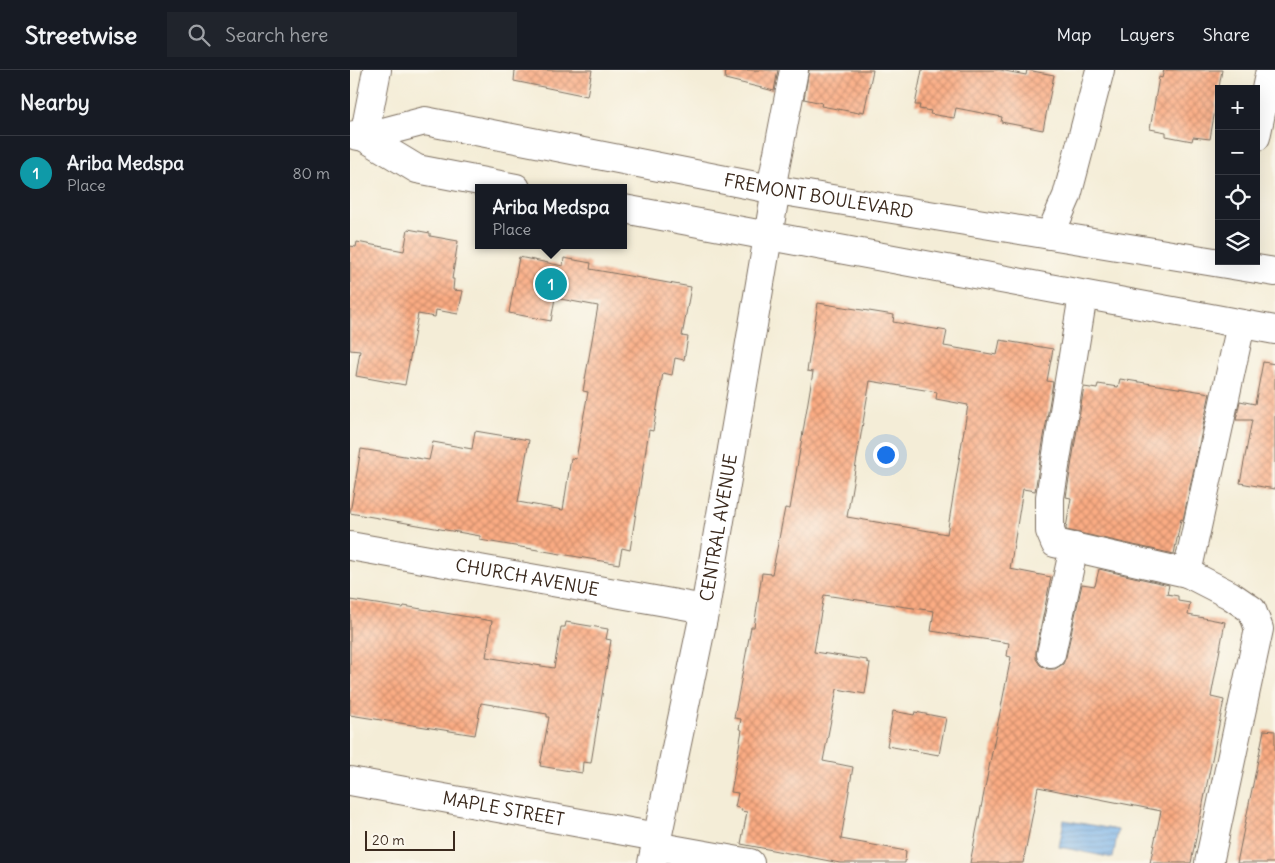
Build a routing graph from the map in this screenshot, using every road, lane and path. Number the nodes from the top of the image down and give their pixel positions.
1 (377, 70) edge
2 (794, 70) edge
3 (1100, 70) edge
4 (1270, 70) edge
5 (1257, 130) edge
6 (357, 136) edge
7 (495, 184) edge
8 (774, 189) junction
9 (627, 210) edge
10 (1050, 235) junction
11 (768, 236) junction
12 (1215, 261) edge
13 (1240, 265) edge
14 (1275, 272) edge
15 (1083, 295) junction
16 (1241, 324) junction
17 (1275, 330) edge
18 (350, 546) edge
19 (1074, 547) junction
20 (1187, 573) junction
21 (705, 609) junction
22 (1051, 654) dead end
23 (350, 781) edge
24 (654, 849) edge
25 (750, 863) edge
26 (1209, 863) edge

1 - 6 main road
2 - 8 main road, CENTRAL AVENUE
3 - 10 main road
4 - 5 main road
6 - 7 main road
6 - 8 main road, FREMONT BOULEVARD
8 - 10 main road, FREMONT BOULEVARD
8 - 11 main road, CENTRAL AVENUE
9 - 11 main road
10 - 12 main road, FREMONT BOULEVARD
11 - 15 main road
11 - 21 main road, CENTRAL AVENUE
13 - 14 main road, FREMONT BOULEVARD
15 - 16 main road
15 - 19 main road
16 - 17 main road
16 - 20 main road
18 - 21 main road, CHURCH AVENUE
19 - 20 main road
19 - 22 main road
20 - 26 main road
21 - 24 main road, CENTRAL AVENUE
23 - 24 main road, MAPLE STREET
24 - 25 main road, MAPLE STREET

